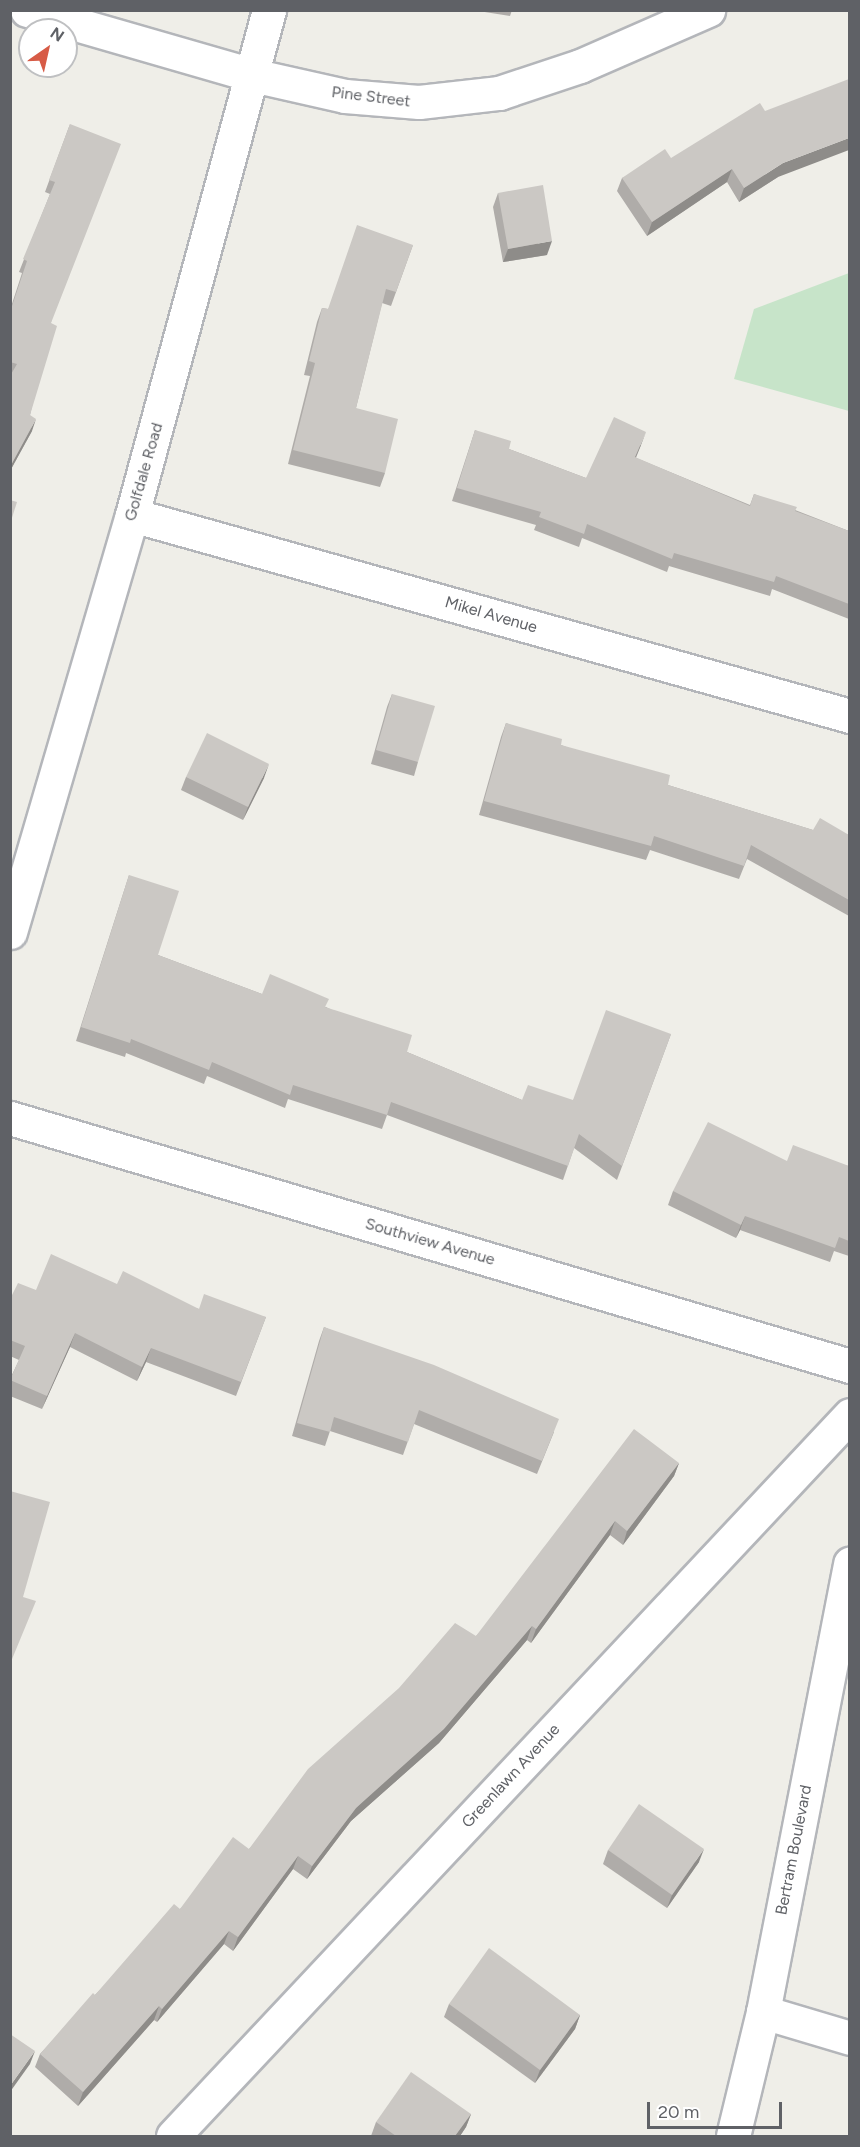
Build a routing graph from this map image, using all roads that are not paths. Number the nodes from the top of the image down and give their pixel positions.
1 (27, 10) edge
2 (269, 10) edge
3 (708, 10) edge
4 (252, 75) junction
5 (132, 514) junction
6 (849, 716) edge
7 (10, 932) edge
8 (10, 1118) edge
9 (849, 1366) edge
10 (849, 1414) edge
11 (849, 1563) edge
12 (763, 2012) junction
13 (849, 2038) edge
14 (172, 2136) edge
15 (733, 2136) edge

1 - 4 street, Pine Street
2 - 4 street, Golfdale Road
3 - 4 street, Pine Street
4 - 5 street, Golfdale Road
5 - 6 street, Mikel Avenue
5 - 7 street, Golfdale Road
8 - 9 street, Southview Avenue
10 - 14 street, Greenlawn Avenue
11 - 12 street, Bertram Boulevard
12 - 13 street
12 - 15 street, Bertram Boulevard

